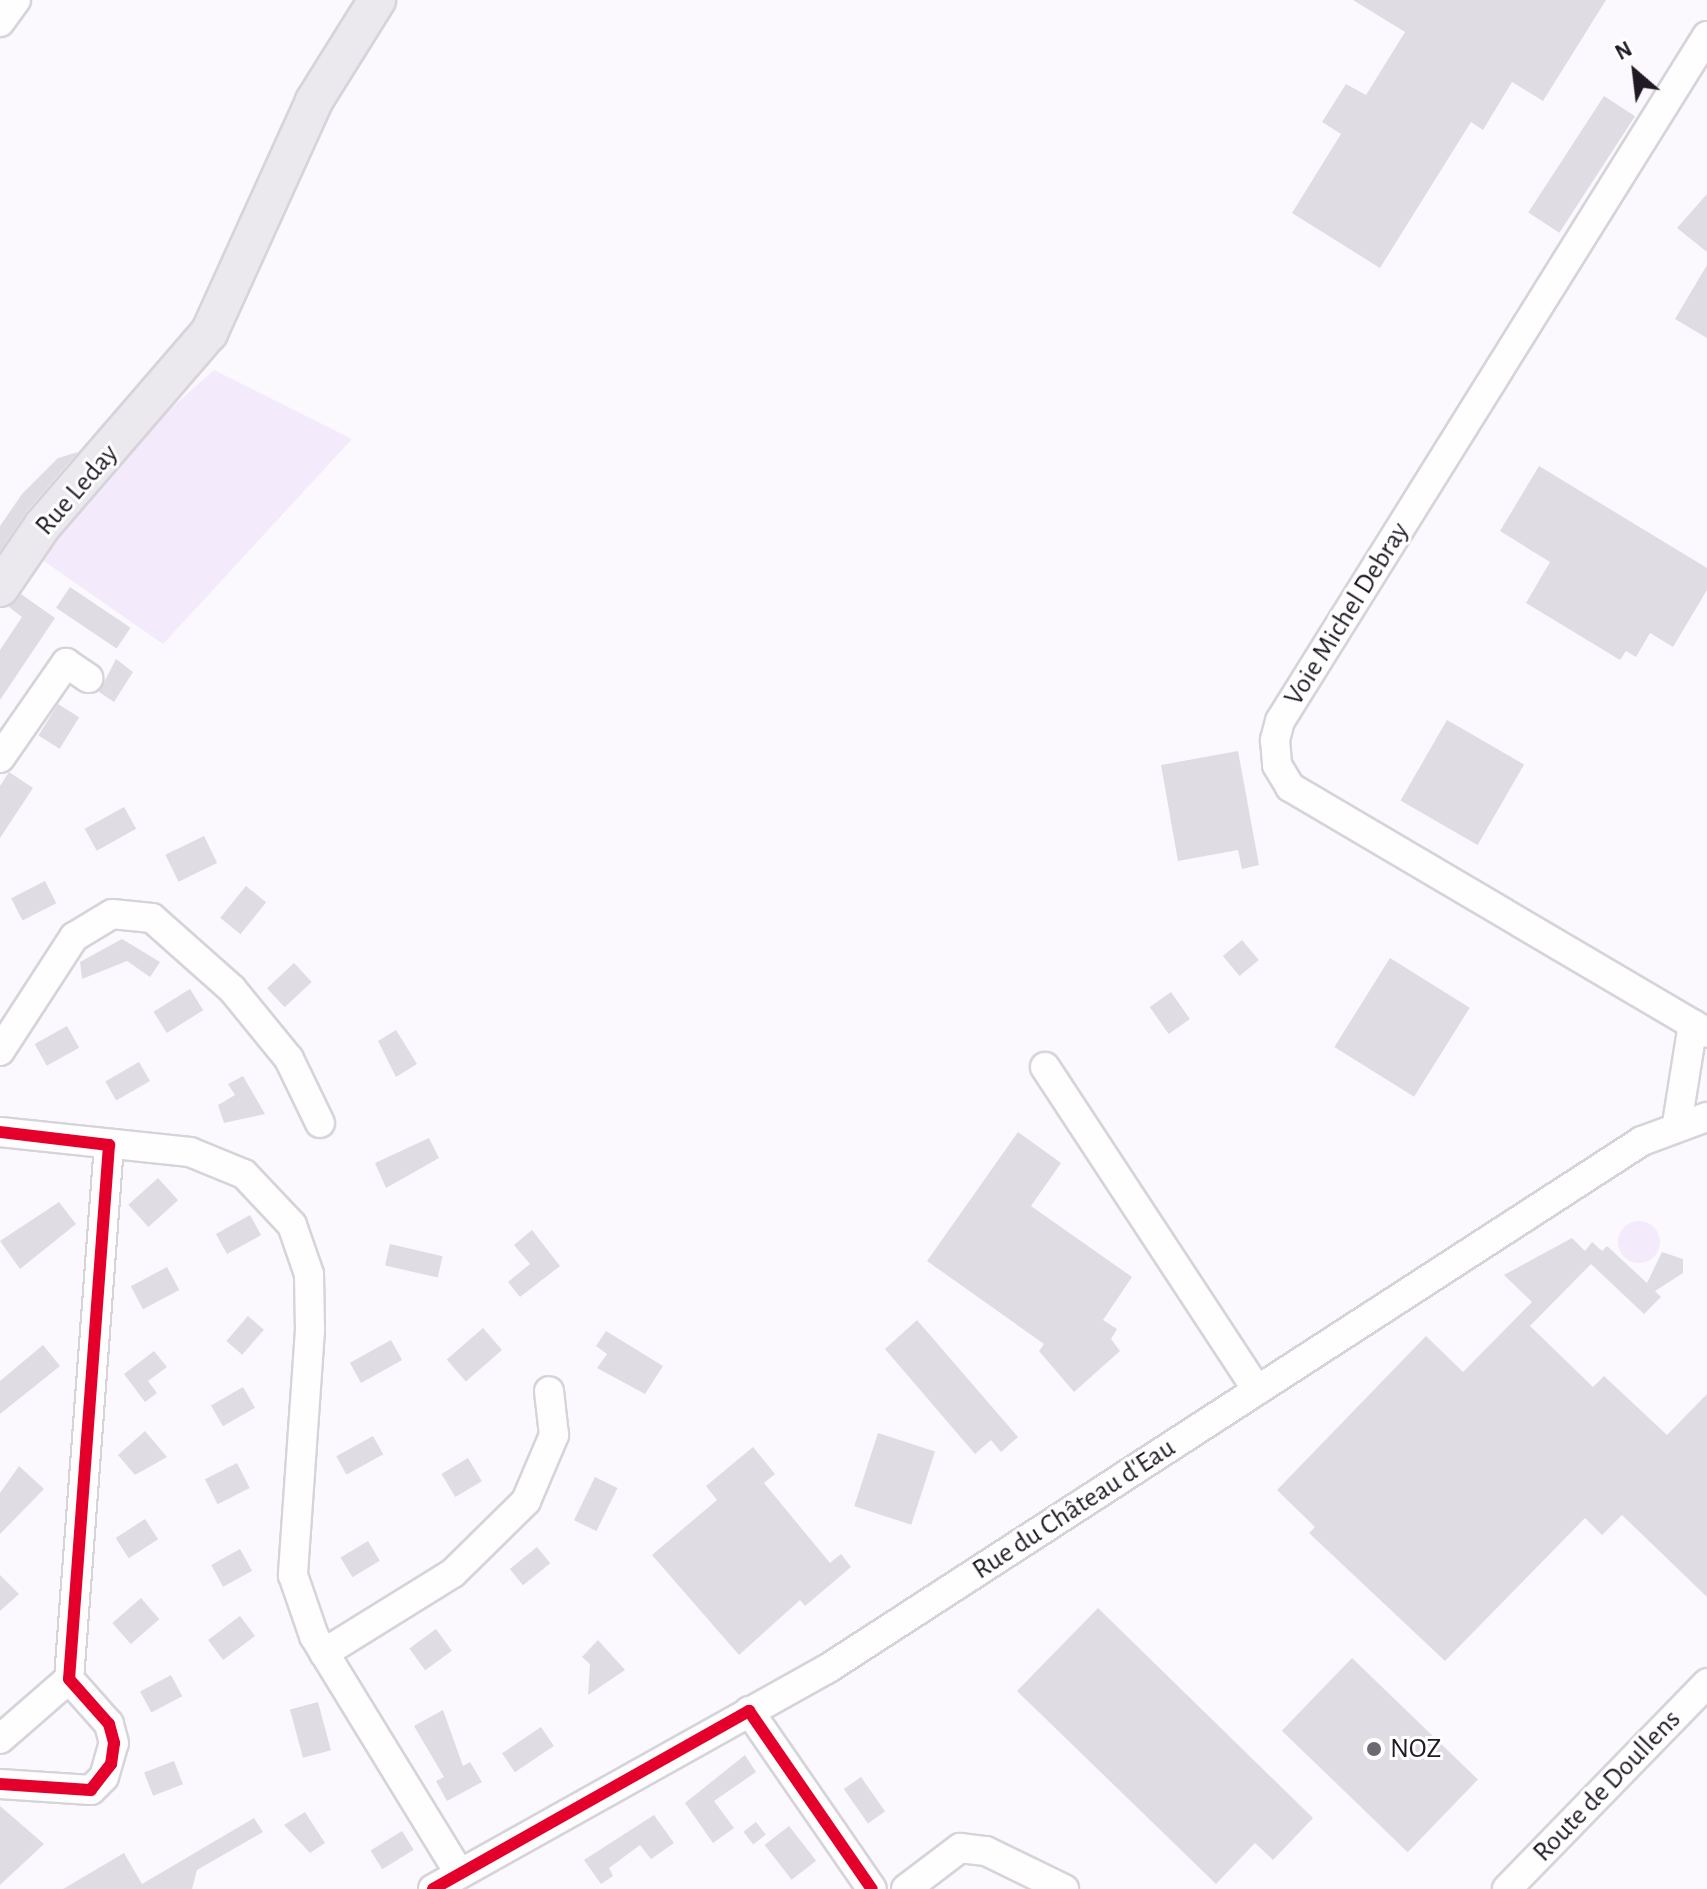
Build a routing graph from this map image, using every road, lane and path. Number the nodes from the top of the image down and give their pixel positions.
1 (16, 0) edge
2 (377, 0) edge
3 (0, 22) edge
4 (1707, 36) edge
5 (0, 588) edge
6 (88, 678) dead end
7 (0, 758) edge
8 (1700, 1028) edge
9 (0, 1051) edge
10 (1045, 1067) dead end
11 (1707, 1117) edge
12 (320, 1123) dead end
13 (1677, 1124) junction
14 (0, 1132) edge
15 (109, 1145) junction
16 (1257, 1390) junction
17 (549, 1391) dead end
18 (324, 1653) junction
19 (69, 1679) junction
20 (1707, 1683) edge
21 (749, 1711) junction
22 (0, 1739) edge
23 (0, 1784) edge
24 (460, 1874) junction
25 (433, 1889) edge
26 (872, 1889) edge
27 (906, 1889) edge
28 (1064, 1889) edge
29 (1507, 1889) edge

1 - 3 street
2 - 5 main road, Rue Leday
4 - 8 street, Voie Michel Debray
6 - 7 street
8 - 13 street
9 - 12 street
10 - 16 street
11 - 13 street, Rue du Château d'Eau
13 - 16 street, Rue du Château d'Eau
14 - 15 street
15 - 18 street
15 - 19 street
16 - 21 street, Rue du Château d'Eau
17 - 18 street
18 - 24 street
19 - 22 street
19 - 23 street
20 - 29 street, Route de Doullens
21 - 24 street, Rue du Château d'Eau
21 - 26 street
24 - 25 street, Rue du Château d'Eau
27 - 28 street

